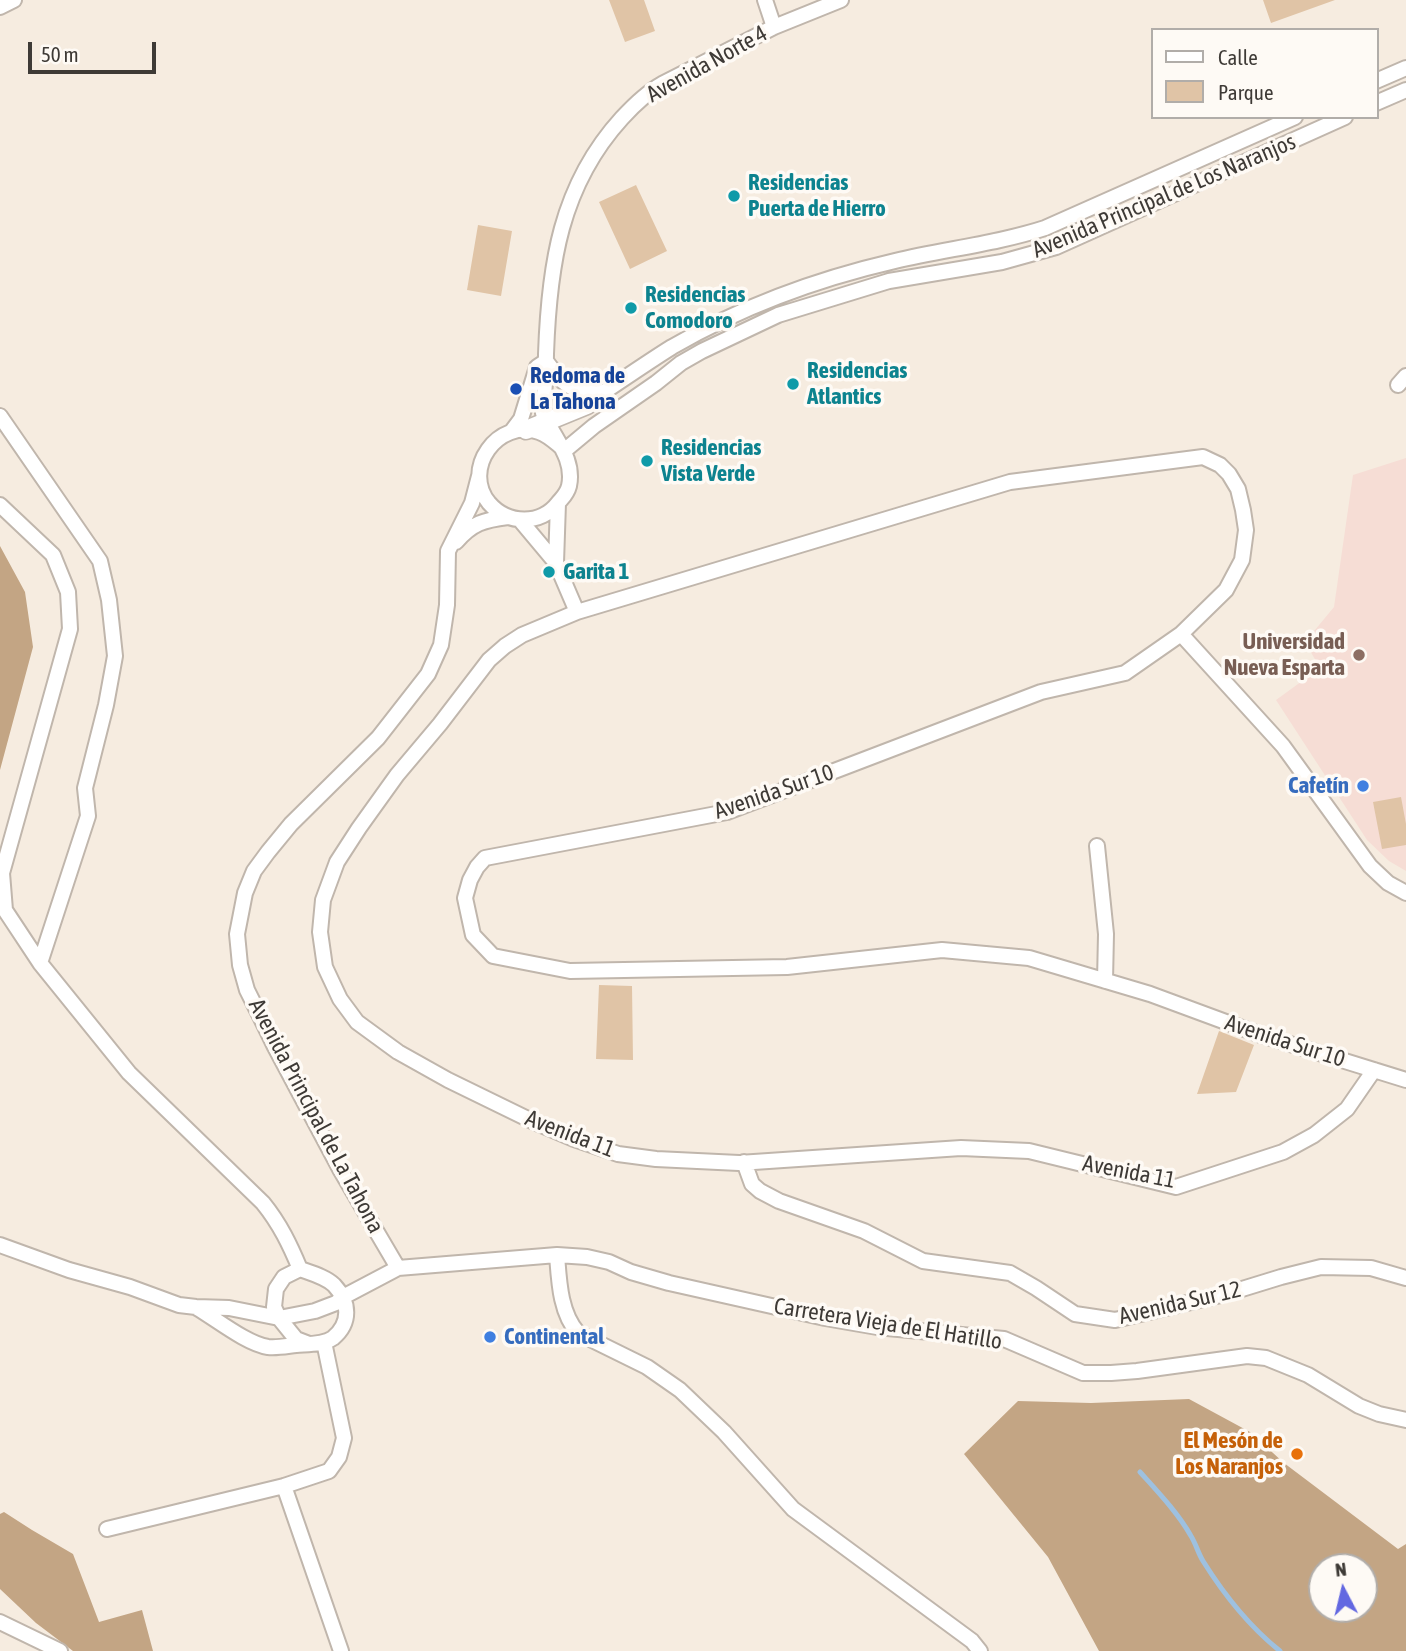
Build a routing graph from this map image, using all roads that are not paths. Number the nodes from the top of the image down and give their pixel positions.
1 (14, 0) edge
2 (765, 0) edge
3 (841, 0) edge
4 (0, 7) edge
5 (774, 27) junction
6 (1406, 68) edge
7 (1378, 80) edge
8 (1406, 90) edge
9 (1378, 102) edge
10 (1290, 119) edge
11 (1341, 119) edge
12 (546, 361) junction
13 (601, 394) junction
14 (0, 416) edge
15 (548, 422) junction
16 (519, 430) junction
17 (563, 449) junction
18 (480, 476) junction
19 (558, 503) junction
20 (0, 505) edge
21 (514, 518) junction
22 (448, 551) junction
23 (556, 562) junction
24 (577, 612) junction
25 (1181, 634) junction
26 (1097, 846) dead end
27 (1406, 893) edge
28 (40, 963) junction
29 (1105, 981) junction
30 (1374, 1070) junction
31 (1406, 1080) edge
32 (744, 1162) junction
33 (0, 1245) edge
34 (556, 1255) junction
35 (398, 1268) junction
36 (300, 1269) junction
37 (1406, 1278) edge
38 (342, 1297) junction
39 (196, 1307) junction
40 (279, 1318) junction
41 (317, 1343) junction
42 (1406, 1420) edge
43 (284, 1486) junction
44 (107, 1529) dead end
45 (0, 1622) edge
46 (60, 1651) edge
47 (341, 1651) edge
48 (980, 1651) edge

1 - 4 street
2 - 5 street
3 - 5 street, Avenida Norte 4
5 - 12 street, Avenida Norte 4
6 - 7 street
8 - 9 street
10 - 13 street, Avenida Principal de Los Naranjos
11 - 17 street, Avenida Principal de Los Naranjos
12 - 13 street
12 - 15 street
12 - 16 street, Avenida Norte 4
13 - 15 street, Avenida Principal de Los Naranjos
14 - 28 street
15 - 16 street, Avenida Principal de Los Naranjos
15 - 17 street
16 - 17 street
16 - 18 street
17 - 19 street
18 - 21 street
18 - 22 street, Avenida Principal de La Tahona
19 - 21 street
19 - 23 street
20 - 28 street
21 - 22 street
21 - 23 street
22 - 35 street, Avenida Principal de La Tahona
23 - 24 street
24 - 25 street, Avenida Sur 10
24 - 32 street, Avenida 11
25 - 27 street
25 - 29 street, Avenida Sur 10
26 - 29 street
28 - 36 street
29 - 30 street, Avenida Sur 10
30 - 31 street, Avenida Sur 10
30 - 32 street, Avenida 11
32 - 37 street, Avenida Sur 12
33 - 39 street
34 - 35 street, Carretera Vieja de El Hatillo
34 - 42 street, Carretera Vieja de El Hatillo
34 - 48 street
35 - 38 street
36 - 38 street
36 - 40 street
38 - 40 street
38 - 41 street
39 - 40 street
39 - 41 street
40 - 41 street
41 - 43 street
43 - 44 street
43 - 47 street
45 - 46 street

